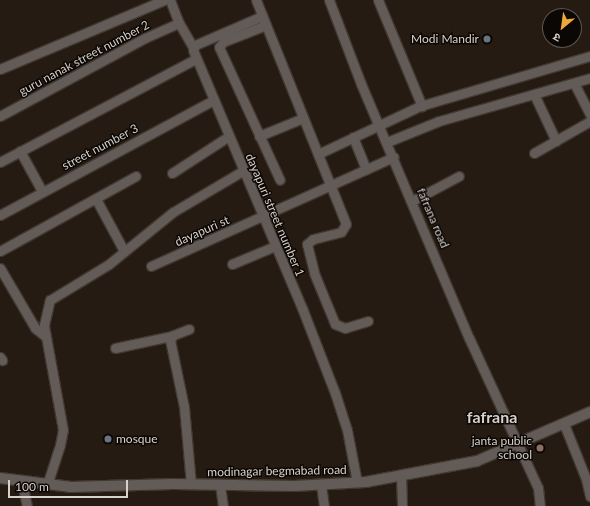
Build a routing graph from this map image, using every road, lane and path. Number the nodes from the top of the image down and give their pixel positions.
1 (164, 0) edge
2 (170, 0) edge
3 (256, 0) edge
4 (329, 0) edge
5 (378, 0) edge
6 (262, 16) junction
7 (179, 23) junction
8 (266, 25) junction
9 (193, 47) junction
10 (590, 56) edge
11 (195, 59) junction
12 (0, 69) edge
13 (590, 78) edge
14 (574, 83) junction
15 (534, 94) junction
16 (212, 101) junction
17 (422, 106) junction
18 (590, 115) edge
19 (0, 116) edge
20 (303, 118) junction
21 (590, 121) edge
22 (380, 124) junction
23 (229, 136) junction
24 (259, 136) junction
25 (353, 137) junction
26 (556, 141) junction
27 (387, 142) junction
28 (20, 151) junction
29 (534, 153) dead end
30 (318, 154) junction
31 (394, 157) junction
32 (0, 162) edge
33 (366, 169) junction
34 (244, 170) junction
35 (172, 173) dead end
36 (136, 176) dead end
37 (459, 176) dead end
38 (280, 180) dead end
39 (331, 184) junction
40 (42, 191) junction
41 (96, 199) junction
42 (412, 201) junction
43 (262, 214) junction
44 (0, 215) edge
45 (275, 246) junction
46 (0, 251) edge
47 (124, 251) junction
48 (232, 264) dead end
49 (151, 266) dead end
50 (0, 268) edge
51 (368, 321) dead end
52 (189, 329) dead end
53 (171, 336) junction
54 (46, 337) junction
55 (115, 348) dead end
56 (590, 412) edge
57 (564, 424) junction
58 (517, 444) junction
59 (401, 476) junction
60 (0, 478) edge
61 (357, 482) junction
62 (22, 483) junction
63 (191, 484) junction
64 (47, 485) junction
65 (220, 485) junction
66 (321, 485) junction
67 (590, 497) edge
68 (401, 503) edge
69 (27, 506) edge
70 (223, 506) edge
71 (324, 506) edge
72 (540, 506) edge

1 - 12 street
2 - 7 street
3 - 6 street
4 - 22 street, fafrana road
5 - 17 street
6 - 8 street
6 - 9 street
7 - 9 street
7 - 19 street, guru nanak street number 2
8 - 20 street
8 - 24 street
9 - 11 street, dayapuri street number 1
10 - 17 street
11 - 16 street, dayapuri street number 1
11 - 28 street
13 - 14 street
14 - 15 street
14 - 18 street
15 - 26 street
15 - 27 street
16 - 23 street, dayapuri street number 1
16 - 40 street, street number 3
17 - 22 street
20 - 24 street
20 - 30 street
21 - 26 street
22 - 25 street
22 - 27 street, fafrana road
23 - 34 street, dayapuri street number 1
23 - 35 street
24 - 38 street
25 - 30 street
25 - 33 street
26 - 29 street
27 - 31 street, fafrana road
28 - 32 street
28 - 40 street
30 - 39 street
31 - 33 street, dayapuri st
31 - 42 street, fafrana road
33 - 39 street, dayapuri st
34 - 43 street, dayapuri street number 1
34 - 47 street
36 - 41 street
37 - 42 street
39 - 43 street, dayapuri st
39 - 51 street
40 - 44 street, street number 3
41 - 46 street
41 - 47 street
42 - 58 street, fafrana road
43 - 45 street, dayapuri street number 1
43 - 49 street, dayapuri st
45 - 48 street
45 - 61 street, dayapuri street number 1
47 - 54 street
50 - 54 street
52 - 53 street
53 - 55 street
53 - 63 street
54 - 64 street
56 - 57 street, modinagar begmabad road
57 - 58 street, modinagar begmabad road
57 - 67 street
58 - 59 street, modinagar begmabad road
58 - 72 street, fafrana road
59 - 61 street, modinagar begmabad road
59 - 68 street
60 - 62 street, modinagar begmabad road
61 - 66 street, modinagar begmabad road
62 - 64 street, modinagar begmabad road
62 - 69 street
63 - 64 street, modinagar begmabad road
63 - 65 street, modinagar begmabad road
65 - 66 street, modinagar begmabad road
65 - 70 street
66 - 71 street

